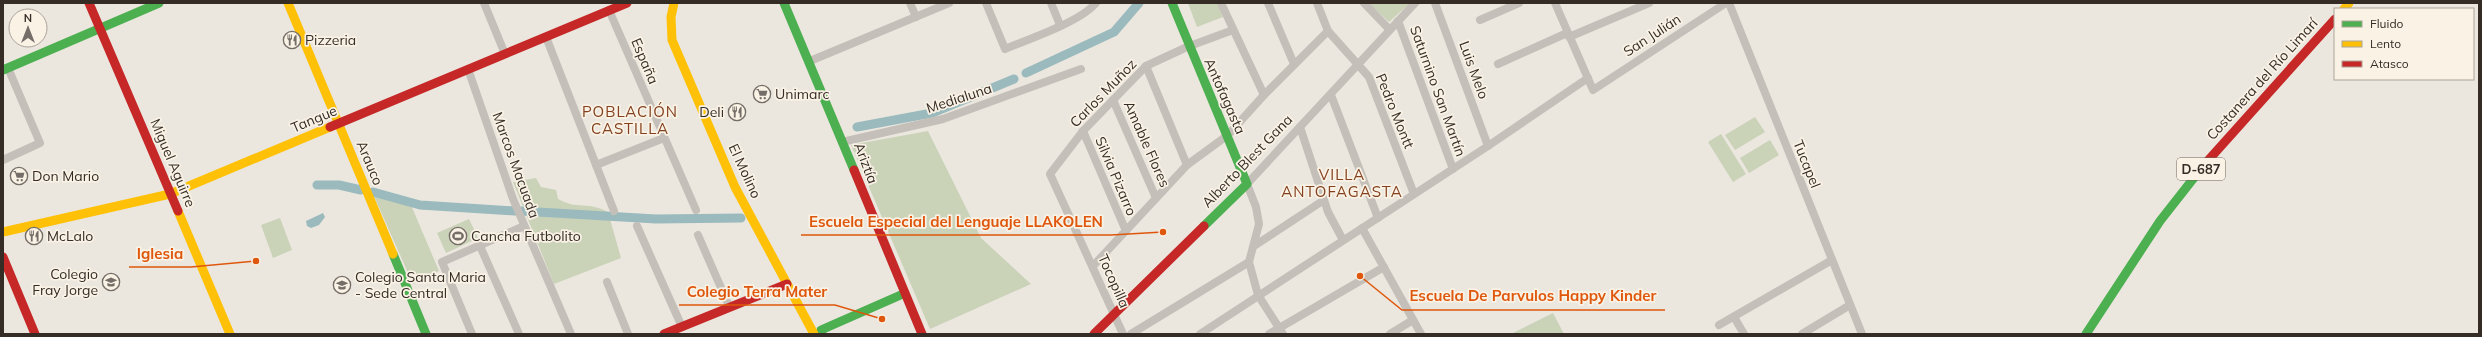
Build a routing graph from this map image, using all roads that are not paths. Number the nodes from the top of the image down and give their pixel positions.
1 (89, 3) edge
2 (159, 3) edge
3 (288, 3) edge
4 (484, 3) edge
5 (627, 3) edge
6 (666, 3) edge
7 (674, 3) edge
8 (784, 3) edge
9 (910, 3) edge
10 (949, 3) edge
11 (986, 3) edge
12 (1051, 3) edge
13 (1096, 3) edge
14 (1172, 3) edge
15 (1221, 3) edge
16 (1268, 3) edge
17 (1317, 3) edge
18 (1364, 3) edge
19 (1415, 3) edge
20 (1435, 3) edge
21 (1519, 3) edge
22 (1555, 3) edge
23 (1649, 3) edge
24 (1727, 3) edge
25 (609, 10) junction
26 (672, 13) junction
27 (916, 17) junction
28 (1480, 20) dead end
29 (2334, 20) edge
30 (1398, 21) junction
31 (1060, 25) junction
32 (100, 28) junction
33 (1390, 29) junction
34 (1233, 30) junction
35 (1328, 31) junction
36 (1568, 35) junction
37 (546, 37) junction
38 (1187, 47) junction
39 (504, 54) junction
40 (810, 61) junction
41 (1294, 64) junction
42 (1357, 64) junction
43 (1498, 64) dead end
44 (1146, 66) junction
45 (5, 69) edge
46 (468, 69) junction
47 (1081, 69) dead end
48 (1588, 78) junction
49 (1264, 95) junction
50 (1331, 95) junction
51 (1113, 100) junction
52 (338, 124) junction
53 (1300, 127) junction
54 (1083, 131) junction
55 (1228, 135) junction
56 (664, 138) junction
57 (842, 142) junction
58 (1488, 146) junction
59 (3, 160) edge
60 (596, 165) junction
61 (1187, 165) junction
62 (1452, 169) junction
63 (1050, 174) joint
64 (1247, 184) junction
65 (170, 194) junction
66 (1414, 194) junction
67 (1156, 198) junction
68 (1324, 200) junction
69 (696, 210) dead end
70 (614, 211) dead end
71 (1378, 218) junction
72 (524, 226) junction
73 (638, 226) dead end
74 (1362, 228) junction
75 (1126, 230) junction
76 (3, 232) edge
77 (698, 235) dead end
78 (1343, 240) junction
79 (480, 246) junction
80 (1254, 246) junction
81 (3, 257) edge
82 (1832, 260) junction
83 (1249, 262) junction
84 (1093, 266) junction
85 (1384, 267) junction
86 (607, 282) dead end
87 (787, 284) junction
88 (903, 294) junction
89 (1258, 295) junction
90 (1850, 305) junction
91 (729, 306) junction
92 (1114, 313) junction
93 (1734, 317) junction
94 (1413, 320) junction
95 (1719, 325) dead end
96 (682, 327) junction
97 (1281, 331) edge
98 (819, 333) edge
99 (35, 334) edge
100 (230, 334) edge
101 (426, 334) edge
102 (472, 334) edge
103 (519, 334) edge
104 (571, 334) edge
105 (628, 334) edge
106 (664, 334) edge
107 (922, 334) edge
108 (1094, 334) edge
109 (1122, 334) edge
110 (1131, 334) edge
111 (1200, 334) edge
112 (1269, 334) edge
113 (1390, 334) edge
114 (1421, 334) edge
115 (1744, 334) edge
116 (1802, 334) edge
117 (1862, 334) edge
118 (2086, 334) edge

1 - 32 main road, Miguel Aguirre
2 - 32 main road
3 - 52 main road, Arauco
4 - 39 street
5 - 25 main road, Tangue
6 - 26 main road
7 - 26 main road, El Molino
8 - 40 main road, Ariztía
9 - 27 street
10 - 27 street
11 - 31 street
12 - 31 street
13 - 31 street
14 - 38 main road, Antofagasta
15 - 34 street
16 - 41 street
17 - 35 street, Pedro Montt
18 - 33 street
19 - 30 street, Alberto Blest Gana
20 - 58 street, Luis Melo
21 - 28 street
22 - 36 street
23 - 36 street
24 - 48 street, San Julián
24 - 82 street, Tucapel
25 - 37 main road, Tangue
25 - 56 street, España
26 - 87 main road, El Molino
27 - 40 street
29 - 118 main road, Costanera del Río Limarí / D-687
30 - 33 street, Alberto Blest Gana
30 - 62 street, Saturnino San Martín
32 - 45 main road
32 - 65 main road, Miguel Aguirre
33 - 42 street, Alberto Blest Gana
34 - 38 street, Carlos Muñoz
34 - 49 street
35 - 41 street
35 - 42 street, Pedro Montt
36 - 43 street
36 - 48 street
37 - 39 main road, Tangue
37 - 60 street
38 - 44 street, Carlos Muñoz
38 - 55 main road, Antofagasta
39 - 46 main road, Tangue
40 - 57 main road, Ariztía
41 - 49 street
42 - 50 street, Alberto Blest Gana
42 - 66 street, Pedro Montt
44 - 51 street, Carlos Muñoz
44 - 61 street
45 - 59 street
46 - 52 main road, Tangue
46 - 72 street, Marcos Macuada
47 - 57 street, Medialuna
48 - 58 street
49 - 55 street
50 - 53 street, Alberto Blest Gana
50 - 71 street
51 - 54 street, Carlos Muñoz
51 - 67 street, Amable Flores
52 - 65 main road, Tangue
52 - 101 main road, Arauco
53 - 64 street, Alberto Blest Gana
53 - 68 street
54 - 63 street, Carlos Muñoz
54 - 75 street, Silvia Pizarro
55 - 61 street
55 - 64 main road, Antofagasta
56 - 60 street
56 - 69 street, España
57 - 88 main road, Ariztía
58 - 62 street
60 - 70 street
61 - 67 street
62 - 66 street
63 - 84 street, Tocopilla
64 - 80 street, Antofagasta
64 - 92 main road, Alberto Blest Gana
65 - 76 main road, Tangue
65 - 100 main road, Miguel Aguirre
66 - 71 street
67 - 75 street
68 - 78 street
68 - 80 street
71 - 74 street
72 - 79 street
72 - 104 street, Marcos Macuada
73 - 96 street
74 - 78 street
74 - 85 street
75 - 84 street
77 - 91 street
78 - 89 street
79 - 102 street
79 - 103 street
80 - 83 street, Antofagasta
81 - 99 main road
82 - 90 street, Tucapel
82 - 93 street
83 - 89 street
83 - 110 street
84 - 92 street, Tocopilla
85 - 94 street
85 - 97 street
86 - 105 street
87 - 91 main road
87 - 98 main road, El Molino
88 - 98 main road
88 - 107 main road, Ariztía
89 - 97 street
89 - 111 street
90 - 116 street
90 - 117 street, Tucapel
91 - 96 main road
92 - 108 main road, Alberto Blest Gana
92 - 109 street, Tocopilla
93 - 95 street
93 - 115 street
94 - 113 street
94 - 114 street
96 - 106 main road
97 - 112 street

